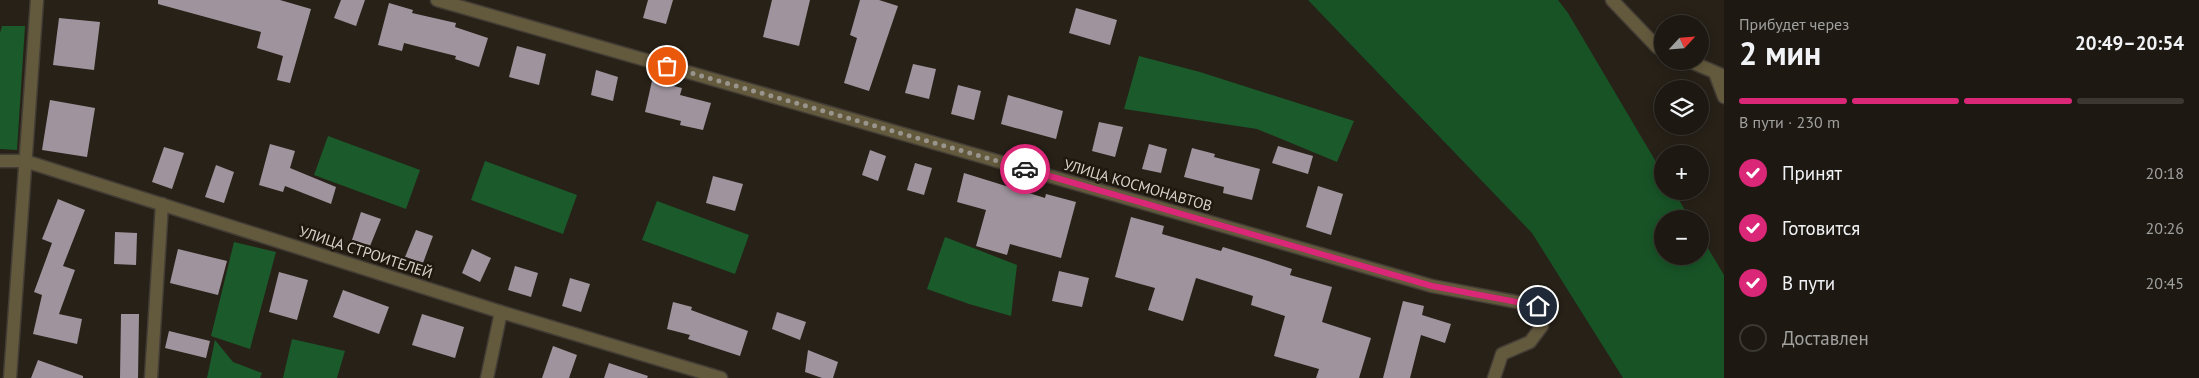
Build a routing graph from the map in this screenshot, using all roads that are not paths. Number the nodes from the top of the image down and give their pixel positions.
1 (37, 0) edge
2 (438, 0) edge
3 (1612, 0) edge
4 (1654, 44) edge
5 (1720, 75) edge
6 (1724, 97) edge
7 (0, 161) edge
8 (25, 161) junction
9 (162, 204) junction
10 (501, 312) junction
11 (10, 378) edge
12 (151, 378) edge
13 (487, 378) edge
14 (721, 378) edge
15 (1494, 378) edge

1 - 8 street
2 - 15 street, УЛИЦА КОСМОНАВТОВ
3 - 4 street
5 - 6 street
7 - 8 street, УЛИЦА СТРОИТЕЛЕЙ
8 - 9 street, УЛИЦА СТРОИТЕЛЕЙ
8 - 11 street
9 - 10 street, УЛИЦА СТРОИТЕЛЕЙ
9 - 12 street
10 - 13 street
10 - 14 street, УЛИЦА СТРОИТЕЛЕЙ

